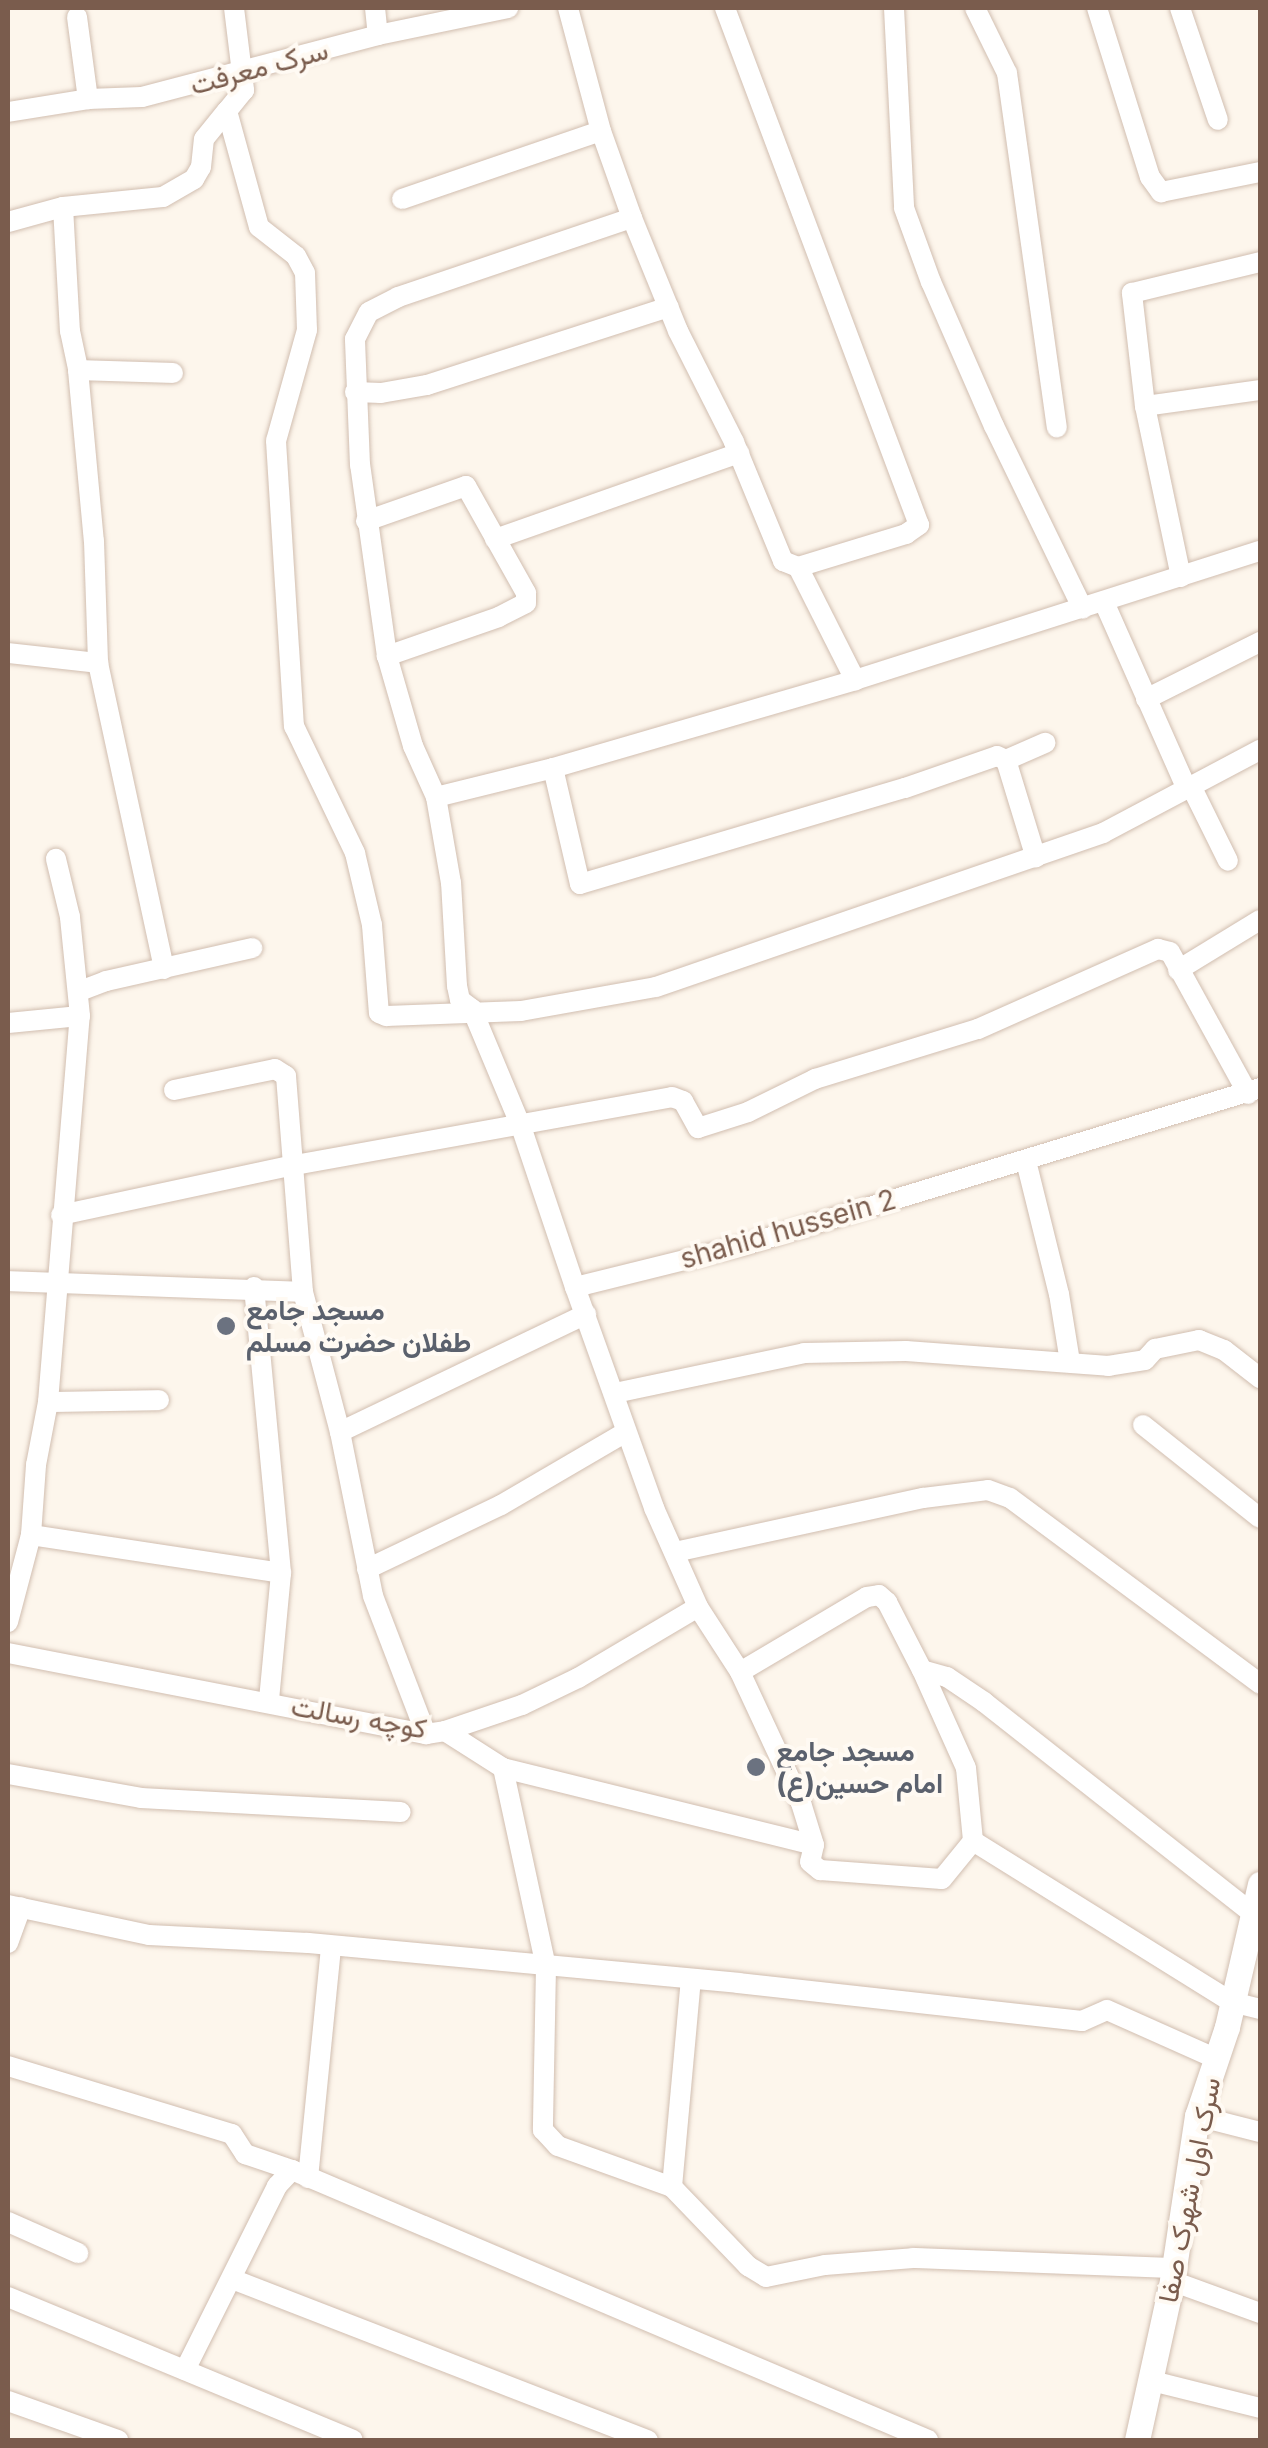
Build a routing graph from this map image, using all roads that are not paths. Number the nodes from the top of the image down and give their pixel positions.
1 (234, 8) edge
2 (375, 8) edge
3 (508, 8) edge
4 (568, 8) edge
5 (724, 8) edge
6 (894, 8) edge
7 (975, 8) edge
8 (1097, 8) edge
9 (1180, 8) edge
10 (77, 17) dead end
11 (378, 34) junction
12 (242, 73) junction
13 (88, 99) junction
14 (227, 110) junction
15 (8, 112) edge
16 (1218, 120) dead end
17 (601, 131) junction
18 (1260, 172) edge
19 (402, 199) dead end
20 (63, 207) junction
21 (632, 218) junction
22 (8, 222) edge
23 (1260, 262) edge
24 (668, 307) junction
25 (78, 370) junction
26 (173, 373) dead end
27 (1260, 390) edge
28 (355, 392) junction
29 (1146, 406) junction
30 (1056, 426) dead end
31 (739, 453) junction
32 (366, 521) junction
33 (495, 540) junction
34 (1260, 552) edge
35 (798, 567) junction
36 (1181, 577) junction
37 (1104, 602) junction
38 (1083, 609) junction
39 (1260, 642) edge
40 (8, 653) edge
41 (388, 656) junction
42 (98, 663) junction
43 (855, 680) junction
44 (1146, 699) junction
45 (1045, 744) dead end
46 (1260, 750) edge
47 (1006, 760) junction
48 (553, 768) junction
49 (1190, 788) junction
50 (436, 796) junction
51 (1036, 858) junction
52 (56, 859) dead end
53 (1228, 862) dead end
54 (1260, 920) edge
55 (252, 948) dead end
56 (164, 969) junction
57 (1178, 970) junction
58 (80, 991) junction
59 (472, 1010) junction
60 (80, 1016) junction
61 (8, 1023) edge
62 (174, 1090) dead end
63 (1254, 1091) edge
64 (520, 1124) junction
65 (1026, 1161) junction
66 (295, 1165) junction
67 (61, 1215) junction
68 (8, 1281) edge
69 (59, 1284) junction
70 (575, 1286) junction
71 (254, 1287) junction
72 (303, 1292) junction
73 (586, 1314) junction
74 (1070, 1362) junction
75 (1260, 1378) edge
76 (616, 1393) junction
77 (159, 1400) dead end
78 (48, 1402) junction
79 (1143, 1425) dead end
80 (340, 1432) junction
81 (624, 1432) junction
82 (1260, 1518) edge
83 (31, 1535) junction
84 (676, 1552) junction
85 (366, 1568) junction
86 (281, 1573) junction
87 (698, 1608) junction
88 (8, 1622) edge
89 (8, 1653) edge
90 (922, 1670) junction
91 (740, 1672) junction
92 (1260, 1684) edge
93 (270, 1700) junction
94 (436, 1732) junction
95 (503, 1768) junction
96 (8, 1774) edge
97 (400, 1812) dead end
98 (974, 1841) junction
99 (814, 1845) junction
100 (1260, 1884) edge
101 (14, 1906) edge
102 (1252, 1913) junction
103 (8, 1943) edge
104 (331, 1946) junction
105 (546, 1967) junction
106 (691, 1980) junction
107 (1232, 2002) junction
108 (1260, 2009) edge
109 (1216, 2058) junction
110 (8, 2066) edge
111 (1197, 2116) junction
112 (1260, 2132) edge
113 (300, 2174) junction
114 (672, 2187) junction
115 (8, 2222) edge
116 (78, 2253) dead end
117 (1173, 2275) junction
118 (232, 2279) junction
119 (8, 2297) edge
120 (1260, 2313) edge
121 (184, 2370) junction
122 (1152, 2381) junction
123 (8, 2401) edge
124 (1260, 2408) edge
125 (118, 2440) edge
126 (353, 2440) edge
127 (648, 2440) edge
128 (928, 2440) edge
129 (1137, 2440) edge

1 - 12 street
2 - 11 street
3 - 11 street, سرک معرفت
4 - 17 street
5 - 35 street
6 - 38 street
7 - 30 street
8 - 18 street
9 - 16 street
10 - 13 street
11 - 12 street, سرک معرفت
12 - 13 street, سرک معرفت
12 - 14 street
13 - 15 street, سرک معرفت
14 - 20 street
14 - 59 street
17 - 19 street
17 - 21 street
20 - 22 street
20 - 25 street
21 - 24 street
21 - 28 street
23 - 29 street
24 - 28 street
24 - 31 street
25 - 26 street
25 - 42 street
27 - 29 street
28 - 32 street
29 - 36 street
31 - 33 street
31 - 35 street
32 - 33 street
32 - 41 street
33 - 41 street
34 - 36 street
35 - 43 street
36 - 37 street
37 - 38 street
37 - 44 street
38 - 43 street
39 - 44 street
40 - 42 street
41 - 50 street
42 - 56 street
43 - 48 street
44 - 49 street
45 - 47 street
46 - 49 street
47 - 48 street
47 - 51 street
48 - 50 street
49 - 51 street
49 - 53 street
50 - 59 street
51 - 59 street
52 - 58 street
54 - 57 street
55 - 56 street
56 - 58 street
57 - 63 street
57 - 64 street
58 - 60 street
59 - 64 street
60 - 61 street
60 - 67 street
62 - 66 street
63 - 65 street, shahid hussein 2
64 - 66 street
64 - 70 street
65 - 70 street, shahid hussein 2
65 - 74 street
66 - 67 street
66 - 72 street
67 - 69 street
68 - 69 street
69 - 71 street
69 - 78 street
70 - 73 street
71 - 72 street
71 - 86 street
72 - 80 street
73 - 76 street
73 - 80 street
74 - 75 street
74 - 76 street
76 - 81 street
77 - 78 street
78 - 83 street
79 - 82 street
80 - 85 street
81 - 84 street
81 - 85 street
83 - 86 street
83 - 88 street
84 - 87 street
84 - 92 street
85 - 94 street
86 - 93 street
87 - 91 street
87 - 94 street
89 - 93 street, کوچه رسالت
90 - 91 street
90 - 98 street
90 - 102 street
91 - 99 street
93 - 94 street, کوچه رسالت
94 - 95 street, کوچه رسالت
95 - 99 street, کوچه رسالت
95 - 105 street
96 - 97 street
98 - 99 street
98 - 107 street
100 - 102 street, سرک اول شهرک صفا
101 - 103 street
101 - 104 street
102 - 107 street, سرک اول شهرک صفا
104 - 105 street
104 - 113 street
105 - 106 street
105 - 114 street
106 - 109 street
106 - 114 street
107 - 108 street
107 - 109 street, سرک اول شهرک صفا
109 - 111 street, سرک اول شهرک صفا
110 - 113 street
111 - 112 street
111 - 117 street, سرک اول شهرک صفا
113 - 118 street
113 - 128 street
114 - 117 street
115 - 116 street
117 - 120 street
117 - 122 street, سرک اول شهرک صفا
118 - 121 street
118 - 127 street
119 - 121 street
121 - 126 street
122 - 124 street
122 - 129 street, سرک اول شهرک صفا
123 - 125 street

